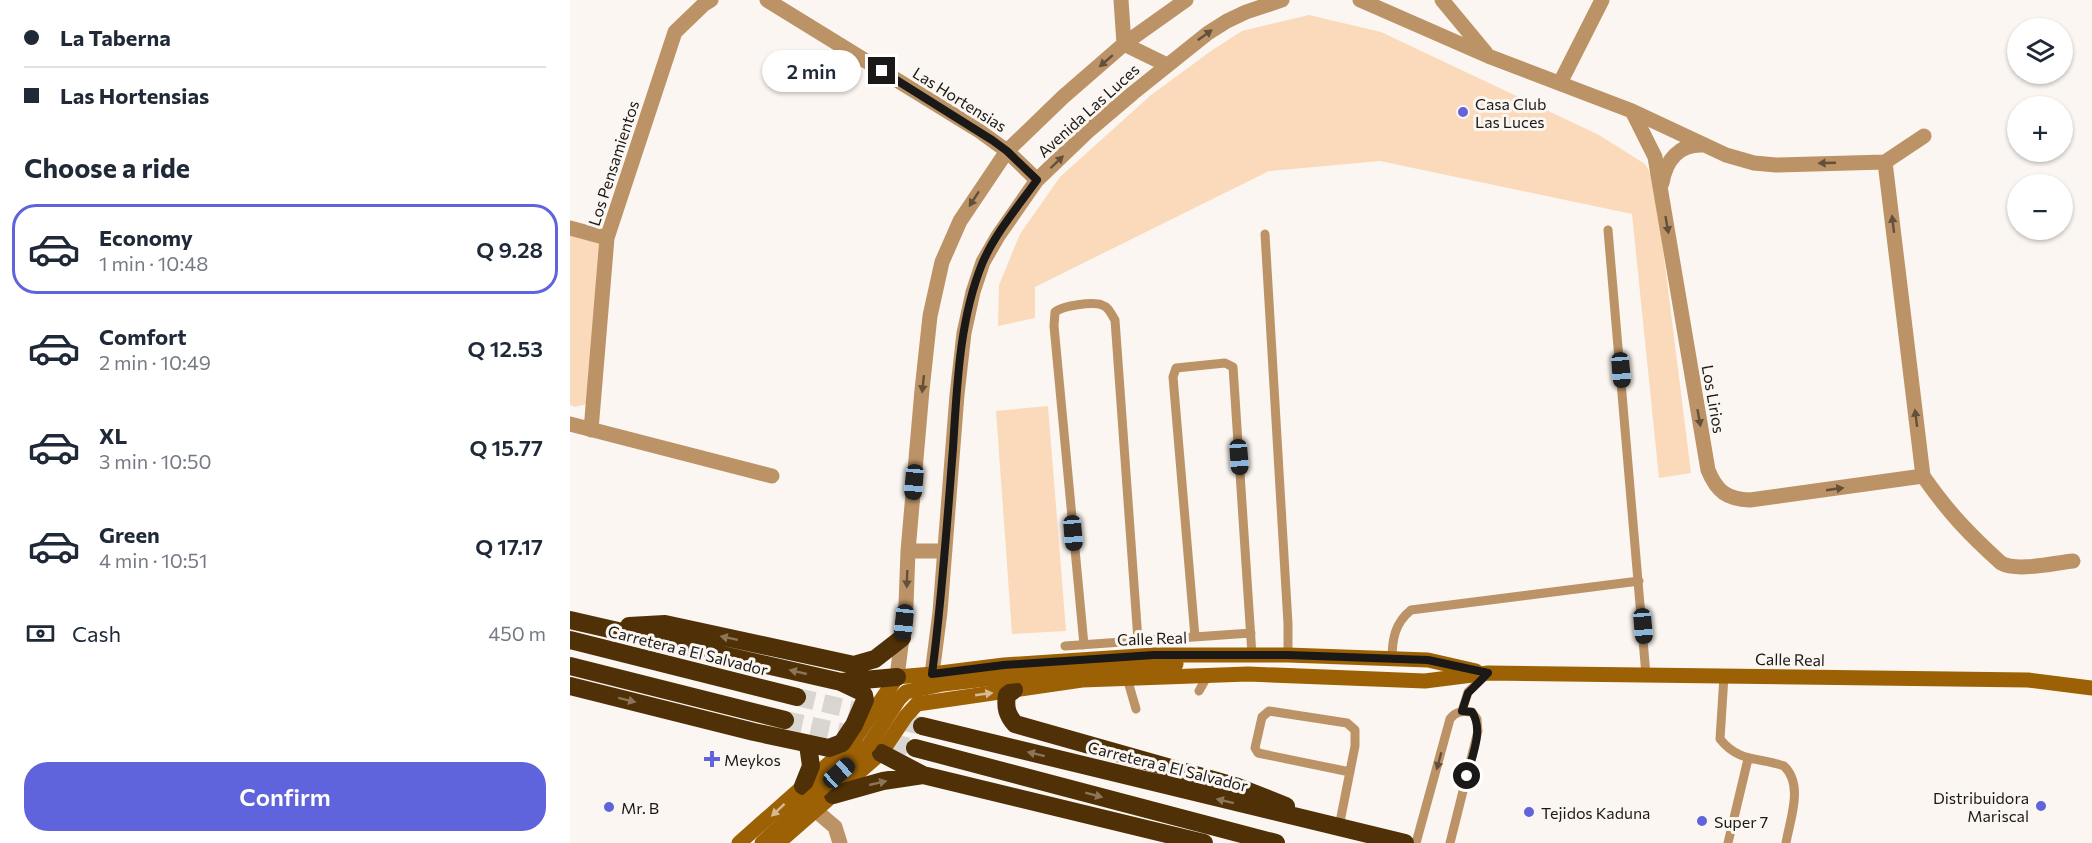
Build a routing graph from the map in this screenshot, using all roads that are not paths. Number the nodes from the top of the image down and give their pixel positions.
1 (711, 0) edge
2 (767, 0) edge
3 (1121, 0) edge
4 (1186, 0) edge
5 (1282, 0) edge
6 (1360, 0) edge
7 (1442, 0) edge
8 (1602, 0) edge
9 (1124, 44) junction
10 (1488, 56) junction
11 (1167, 65) junction
12 (1560, 83) junction
13 (1632, 111) junction
14 (1924, 136) dead end
15 (1706, 146) junction
16 (1007, 151) junction
17 (1886, 162) junction
18 (1037, 180) junction
19 (1661, 190) junction
20 (570, 228) edge
21 (1608, 230) dead end
22 (1265, 234) dead end
23 (607, 238) junction
24 (570, 424) edge
25 (591, 430) junction
26 (772, 476) dead end
27 (1923, 476) junction
28 (908, 551) junction
29 (945, 551) junction
30 (2073, 561) dead end
31 (1639, 581) junction
32 (570, 620) edge
33 (607, 627) junction
34 (1251, 633) junction
35 (1196, 637) junction
36 (902, 638) junction
37 (570, 640) edge
38 (1138, 640) junction
39 (1084, 645) junction
40 (1065, 646) dead end
41 (1252, 655) junction
42 (1288, 655) junction
43 (1392, 659) junction
44 (570, 666) edge
45 (1488, 673) junction
46 (932, 674) junction
47 (1208, 675) junction
48 (1646, 675) junction
49 (1724, 675) junction
50 (897, 677) junction
51 (1127, 678) junction
52 (842, 682) junction
53 (570, 686) edge
54 (2092, 688) edge
55 (1014, 690) junction
56 (1200, 691) dead end
57 (797, 697) tunnel mouth
58 (912, 709) junction
59 (1136, 709) dead end
60 (1462, 711) junction
61 (863, 718) junction
62 (784, 720) tunnel mouth
63 (922, 726) tunnel mouth
64 (808, 745) junction
65 (915, 748) tunnel mouth
66 (881, 753) junction
67 (1748, 759) junction
68 (1350, 772) junction
69 (924, 775) junction
70 (804, 786) junction
71 (833, 795) junction
72 (815, 810) junction
73 (1345, 829) junction
74 (739, 843) edge
75 (762, 843) edge
76 (778, 843) edge
77 (840, 843) edge
78 (1204, 843) edge
79 (1276, 843) edge
80 (1405, 843) edge
81 (1416, 843) edge
82 (1450, 843) edge
83 (1728, 843) edge
84 (1786, 843) edge

1 - 23 street, Los Pensamientos
2 - 16 street, Las Hortensias
3 - 9 street
4 - 9 street, Avenida Las Luces
11 -> 5 street, Avenida Las Luces
6 - 10 street
7 - 10 street
8 - 12 street
9 - 11 street
9 -> 16 street, Avenida Las Luces
10 - 12 street
18 -> 11 street, Avenida Las Luces
12 - 13 street
13 - 15 street
13 - 19 street, Los Lirios
14 - 17 street
17 -> 15 street
15 - 19 street
16 - 18 street, Las Hortensias
16 -> 28 street, Avenida Las Luces
27 -> 17 street
18 - 29 street, Avenida Las Luces
19 -> 27 street, Los Lirios
20 - 23 street
21 - 31 lane
22 - 42 lane
23 - 25 street, Los Pensamientos
24 - 25 street
25 - 26 street
27 - 30 street
28 - 29 street
28 -> 36 street, Avenida Las Luces
29 - 46 street, Avenida Las Luces
31 - 43 lane
31 - 48 lane
32 - 33 highway
36 -> 33 highway
52 -> 33 highway
34 - 35 lane
34 - 35 lane
34 - 41 lane
35 - 38 lane
36 - 50 street, Avenida Las Luces
37 - 57 highway, Carretera a El Salvador
38 - 39 lane
38 - 39 lane
39 - 40 lane
41 - 42 main road, Calle Real
41 - 46 main road, Calle Real
42 - 43 main road, Calle Real
43 - 45 main road, Calle Real
44 - 62 highway
45 - 47 main road, Calle Real
45 - 48 main road, Calle Real
45 - 60 lane
45 - 75 main road, bridge
46 - 50 main road, Calle Real
46 - 58 main road
47 - 51 main road, Calle Real
47 - 56 lane
48 - 49 main road, Calle Real
49 - 54 main road, Calle Real
49 - 67 lane
50 - 52 highway
50 - 61 main road
51 - 55 main road, Calle Real
51 - 59 lane
52 - 61 highway
53 -> 64 highway
58 -> 55 main road, Calle Real
55 - 73 highway
58 - 61 main road, Calle Real
58 - 66 main road
60 -> 81 lane
60 - 82 lane
61 - 64 highway
61 - 70 main road
73 -> 63 highway, Carretera a El Salvador
64 - 70 highway
65 -> 79 highway
66 - 69 highway
66 - 71 main road
67 - 83 lane
67 - 84 lane
68 - 68 lane
68 - 73 lane
71 -> 69 highway
69 - 78 highway
70 -> 74 main road
71 - 72 main road
72 - 76 main road
72 - 77 street
73 - 80 highway, Carretera a El Salvador

